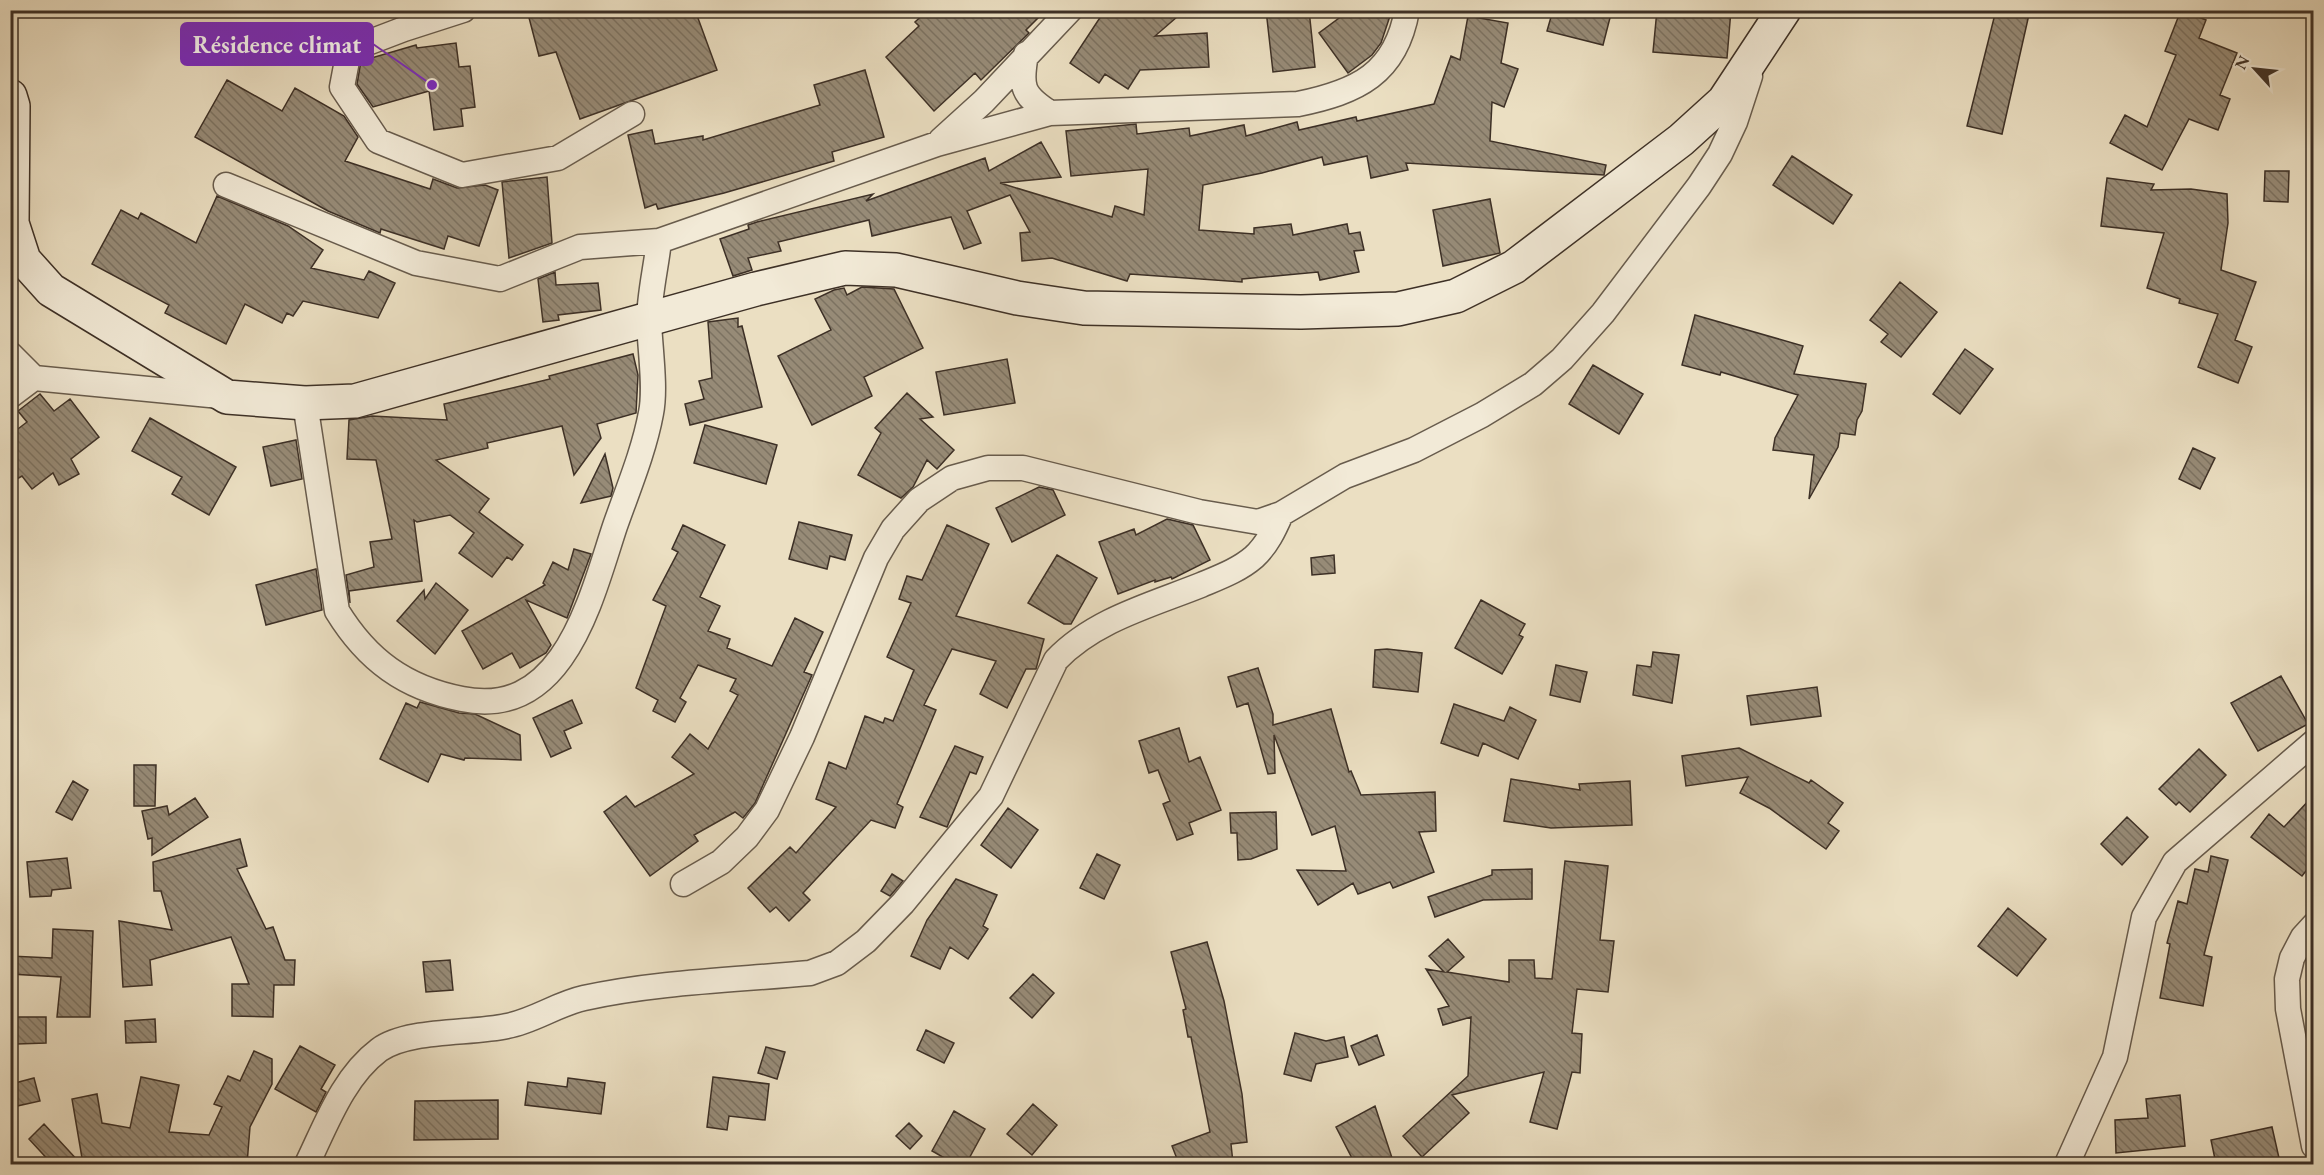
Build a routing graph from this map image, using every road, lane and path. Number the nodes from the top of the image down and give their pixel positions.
1 (463, 10) edge
2 (1070, 10) edge
3 (1407, 10) edge
4 (1784, 10) edge
5 (1758, 51) junction
6 (1026, 54) junction
7 (10, 96) edge
8 (1050, 113) junction
9 (632, 114) dead end
10 (937, 144) junction
11 (226, 185) dead end
12 (659, 241) junction
13 (649, 319) junction
14 (10, 354) edge
15 (34, 378) junction
16 (10, 396) edge
17 (227, 397) junction
18 (305, 403) junction
19 (1281, 514) junction
20 (2313, 742) edge
21 (683, 884) dead end
22 (2313, 925) edge
23 (2302, 960) edge
24 (2313, 1137) edge
25 (307, 1164) edge
26 (2067, 1164) edge

1 - 9 street
2 - 6 street
3 - 8 street
4 - 5 main road
5 - 13 main road
5 - 19 street
6 - 8 street
6 - 10 street
7 - 17 main road
8 - 10 street
10 - 12 street
11 - 12 street
12 - 13 street
13 - 18 main road
13 - 18 street
14 - 15 street
15 - 16 street
15 - 17 street
17 - 18 main road
19 - 21 street
19 - 25 street
20 - 26 street
22 - 23 street
23 - 24 street

